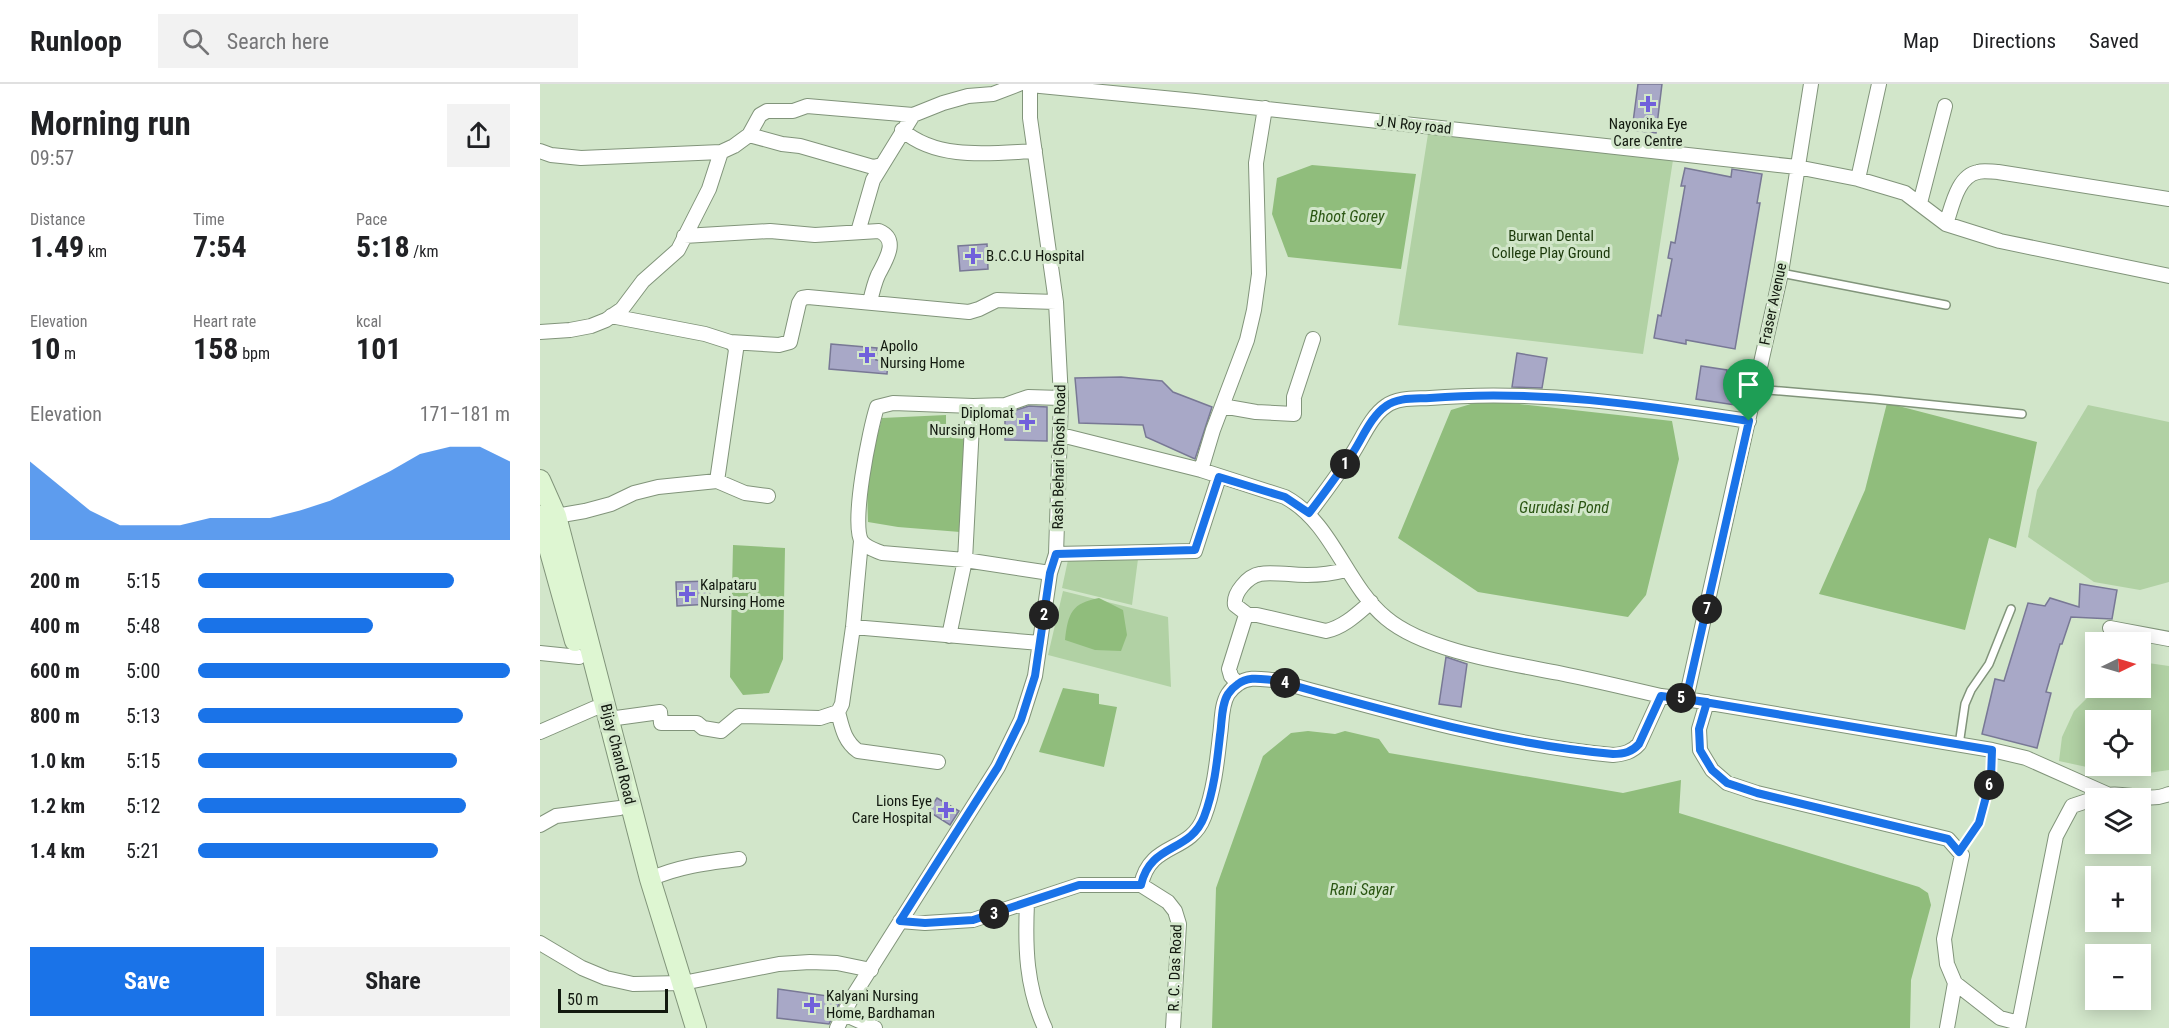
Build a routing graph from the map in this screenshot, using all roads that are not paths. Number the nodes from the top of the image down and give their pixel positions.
1 (1019, 84) edge
2 (1030, 84) edge
3 (1811, 84) edge
4 (1879, 84) edge
5 (1946, 106) dead end
6 (1265, 108) junction
7 (913, 115) junction
8 (903, 130) junction
9 (748, 135) junction
10 (540, 151) edge
11 (1035, 151) junction
12 (721, 152) junction
13 (882, 165) junction
14 (1797, 167) junction
15 (1858, 179) junction
16 (2169, 199) edge
17 (1920, 203) junction
18 (1946, 224) junction
19 (858, 232) junction
20 (684, 236) junction
21 (1781, 273) junction
22 (2169, 276) edge
23 (870, 302) junction
24 (1056, 302) junction
25 (1946, 304) dead end
26 (610, 316) junction
27 (540, 332) edge
28 (1313, 339) dead end
29 (730, 342) junction
30 (1756, 389) junction
31 (1062, 398) junction
32 (973, 406) junction
33 (1222, 406) junction
34 (2022, 414) dead end
35 (1749, 421) junction
36 (1061, 435) junction
37 (1201, 470) junction
38 (1219, 477) junction
39 (540, 480) edge
40 (717, 481) junction
41 (768, 496) dead end
42 (1309, 513) junction
43 (548, 516) edge
44 (861, 541) junction
45 (1056, 554) junction
46 (965, 560) junction
47 (1346, 570) junction
48 (1050, 573) junction
49 (1371, 602) junction
50 (2011, 609) dead end
51 (1248, 615) junction
52 (853, 627) junction
53 (2110, 628) dead end
54 (949, 636) junction
55 (2169, 639) edge
56 (1040, 643) junction
57 (540, 652) edge
58 (579, 657) junction
59 (1238, 684) junction
60 (1661, 696) junction
61 (1686, 699) junction
62 (1707, 702) junction
63 (838, 712) junction
64 (602, 714) junction
65 (540, 732) edge
66 (1959, 745) junction
67 (939, 762) dead end
68 (2085, 790) edge
69 (2169, 794) edge
70 (2151, 799) edge
71 (2085, 802) edge
72 (620, 808) junction
73 (540, 825) edge
74 (739, 859) dead end
75 (650, 879) junction
76 (1141, 885) junction
77 (1027, 903) junction
78 (900, 921) junction
79 (540, 943) edge
80 (871, 970) junction
81 (676, 982) junction
82 (1955, 983) junction
83 (844, 1014) junction
84 (2019, 1026) edge
85 (682, 1028) edge
86 (696, 1028) edge
87 (837, 1028) edge
88 (875, 1028) edge
89 (1046, 1028) edge
90 (1173, 1028) edge
91 (1947, 1028) edge

1 - 7 street
2 - 6 street, J N Roy road
2 - 11 street, Rash Behari Ghosh Road
3 - 14 street, Fraser Avenue
4 - 15 street
5 - 17 street
6 - 14 street, J N Roy road
6 - 33 street
7 - 8 street
7 - 9 street
8 - 11 street
8 - 13 street
9 - 12 street
9 - 13 street
10 - 12 street
11 - 24 street, Rash Behari Ghosh Road
12 - 20 street
13 - 19 street
14 - 15 street, J N Roy road
14 - 21 street, Fraser Avenue
15 - 17 street, J N Roy road
16 - 18 street
17 - 18 street, J N Roy road
18 - 22 street
19 - 20 street
19 - 23 street
20 - 26 street
21 - 25 lane
21 - 30 street, Fraser Avenue
23 - 24 street
23 - 29 street
24 - 31 street, Rash Behari Ghosh Road
26 - 27 street
26 - 29 street
28 - 33 street
29 - 40 street
30 - 34 lane
30 - 35 street, Fraser Avenue
31 - 32 street
31 - 36 street, Rash Behari Ghosh Road
32 - 44 street
32 - 46 street
33 - 37 street
35 - 42 street
35 - 61 street, Fraser Avenue
36 - 37 street
36 - 45 street, Rash Behari Ghosh Road
37 - 38 street
38 - 42 street
38 - 45 street
39 - 43 main road, Bijay Chand Road
40 - 41 street
40 - 43 street
42 - 47 street
43 - 58 main road, Bijay Chand Road
43 - 64 main road, Bijay Chand Road
44 - 46 street
44 - 52 street
45 - 48 street, Rash Behari Ghosh Road
46 - 48 street
46 - 54 street
47 - 49 street
47 - 51 street
48 - 56 street, Rash Behari Ghosh Road
49 - 51 street
49 - 60 street
50 - 66 lane
51 - 59 street
52 - 54 street
52 - 63 street
53 - 55 street
54 - 56 street
56 - 78 street, Rash Behari Ghosh Road
57 - 58 street
58 - 64 main road, Bijay Chand Road
59 - 60 street
59 - 76 street
60 - 61 street
61 - 62 street
62 - 66 street
62 - 82 street
63 - 64 street
63 - 67 street
64 - 65 street
64 - 72 main road, Bijay Chand Road
64 - 75 main road, Bijay Chand Road
66 - 68 street
69 - 70 street
71 - 84 street
72 - 73 street
72 - 81 main road, Bijay Chand Road
74 - 75 street
75 - 81 main road, Bijay Chand Road
76 - 77 street
76 - 90 street, R. C. Das Road
77 - 78 street
77 - 89 street
78 - 80 street, Rash Behari Ghosh Road
79 - 81 street
80 - 81 street
80 - 83 street, Rash Behari Ghosh Road
81 - 85 main road, Bijay Chand Road
81 - 86 main road, Bijay Chand Road
82 - 84 street
82 - 91 street
83 - 87 street, Rash Behari Ghosh Road
83 - 88 street

